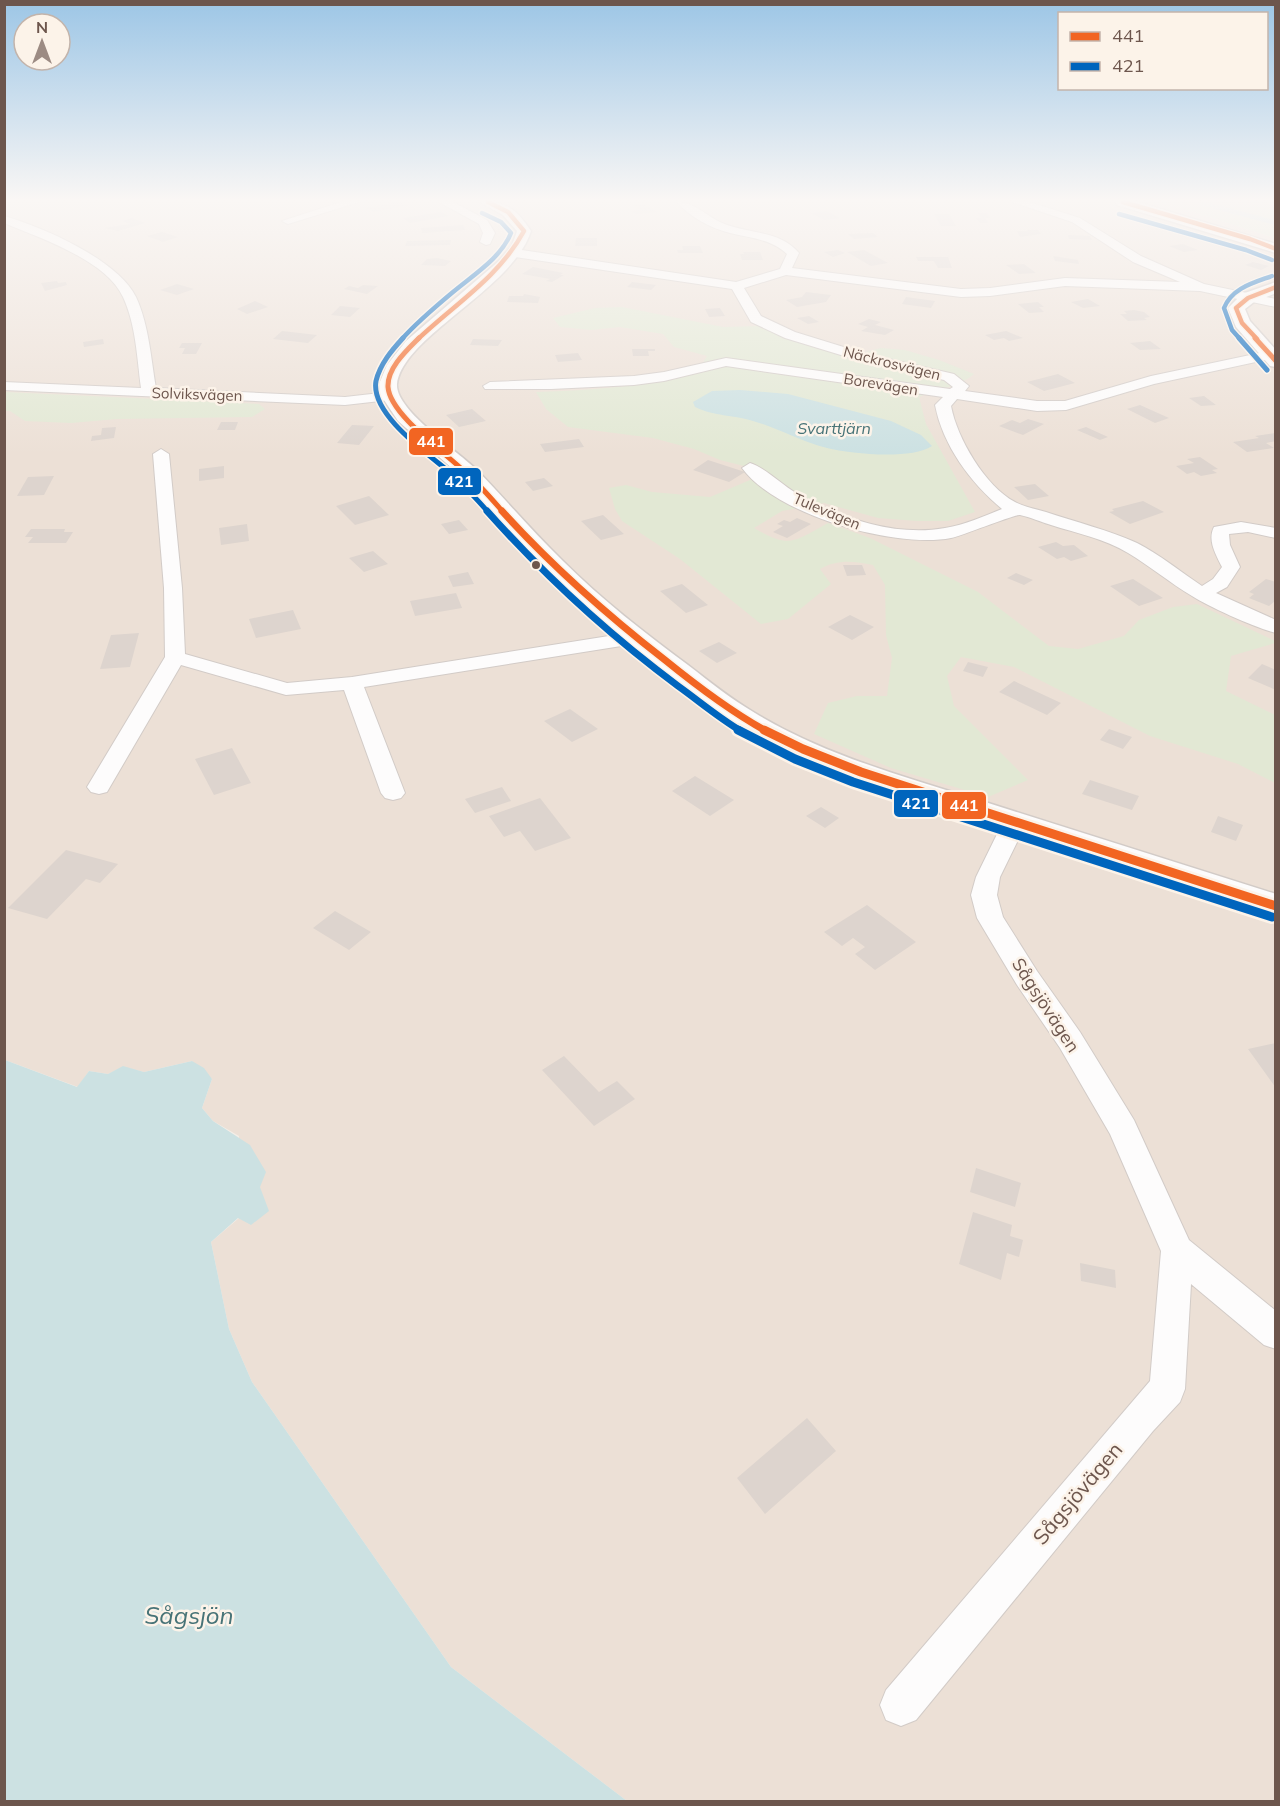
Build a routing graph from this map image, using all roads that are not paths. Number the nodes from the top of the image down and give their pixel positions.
1 (122, 286) edge
2 (479, 286) edge
3 (737, 286) edge
4 (907, 286) edge
5 (1033, 286) edge
6 (1181, 286) edge
7 (1200, 287) joint
8 (1275, 287) edge
9 (1248, 298) junction
10 (1275, 303) edge
11 (1272, 359) edge
12 (4, 386) edge
13 (490, 386) dead end
14 (149, 393) junction
15 (954, 395) junction
16 (389, 396) junction
17 (161, 454) dead end
18 (750, 468) dead end
19 (1016, 509) junction
20 (1275, 533) edge
21 (1201, 594) junction
22 (1275, 627) edge
23 (634, 638) junction
24 (175, 657) junction
25 (352, 683) junction
26 (99, 787) dead end
27 (393, 793) dead end
28 (1015, 822) junction
29 (1275, 906) edge
30 (1177, 1251) junction
31 (1275, 1333) edge
32 (901, 1705) dead end

1 - 14 street
2 - 16 street
3 - 15 street, Näckrosvägen
4 - 5 street
6 - 7 street
7 - 9 street
8 - 9 street
9 - 10 street
9 - 11 street
11 - 15 street, Borevägen
12 - 14 street, Solviksvägen
13 - 15 street, Borevägen
14 - 16 street, Solviksvägen
15 - 19 street, Näckrosvägen
16 - 23 street
17 - 24 street
18 - 19 street, Tulevägen
19 - 21 street, Näckrosvägen
20 - 21 street
21 - 22 street, Näckrosvägen
23 - 25 street
23 - 28 street
24 - 25 street
24 - 26 street
25 - 27 street
28 - 29 street
28 - 30 street, Sågsjövägen
30 - 31 street, Sågsjövägen
30 - 32 street, Sågsjövägen

